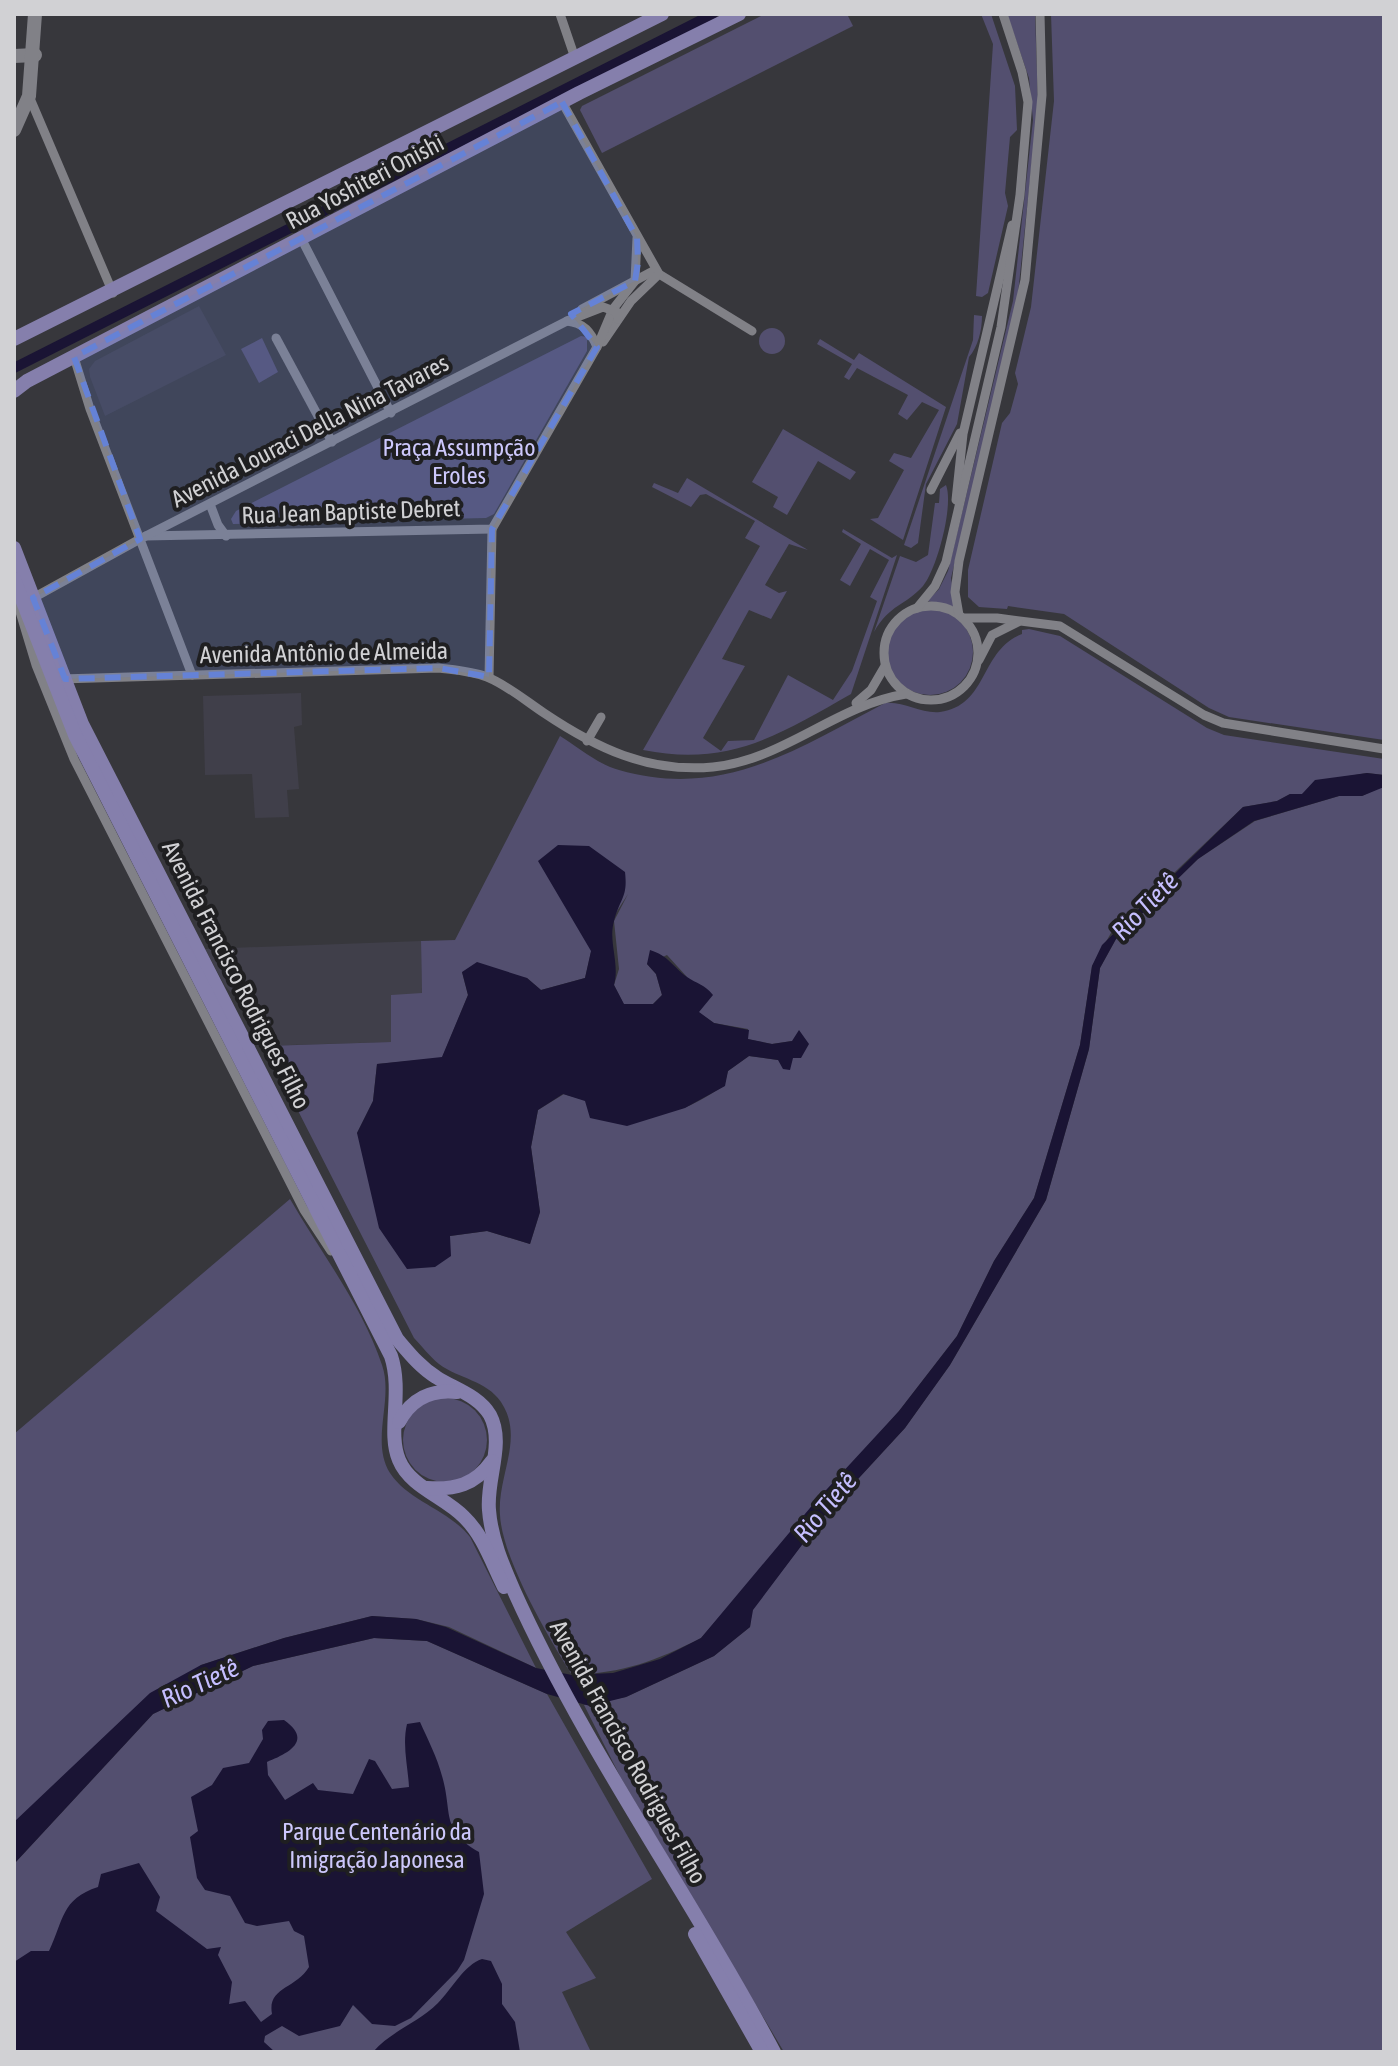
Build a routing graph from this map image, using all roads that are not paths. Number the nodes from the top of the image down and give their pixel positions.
1 (35, 14) edge
2 (560, 14) edge
3 (662, 14) edge
4 (739, 14) edge
5 (1003, 14) edge
6 (1040, 14) edge
7 (14, 56) edge
8 (575, 58) junction
9 (34, 60) junction
10 (14, 62) edge
11 (29, 96) junction
12 (562, 102) junction
13 (14, 130) edge
14 (1020, 195) junction
15 (637, 238) junction
16 (302, 240) junction
17 (657, 272) junction
18 (635, 281) junction
19 (113, 293) junction
20 (616, 314) junction
21 (567, 321) junction
22 (752, 331) dead end
23 (276, 338) dead end
24 (14, 339) edge
25 (597, 347) junction
26 (74, 357) junction
27 (14, 391) edge
28 (968, 411) junction
29 (391, 413) junction
30 (332, 442) junction
31 (957, 489) junction
32 (210, 504) junction
33 (955, 523) junction
34 (492, 529) junction
35 (226, 536) junction
36 (143, 538) junction
37 (14, 548) edge
38 (14, 579) edge
39 (14, 588) edge
40 (33, 598) junction
41 (917, 608) junction
42 (961, 617) junction
43 (1021, 621) junction
44 (977, 663) junction
45 (885, 666) junction
46 (192, 675) junction
47 (489, 677) junction
48 (58, 679) junction
49 (906, 694) junction
50 (847, 711) junction
51 (601, 717) dead end
52 (587, 741) junction
53 (1384, 749) edge
54 (381, 1335) junction
55 (462, 1392) junction
56 (396, 1430) junction
57 (493, 1459) junction
58 (427, 1488) junction
59 (538, 1650) junction
60 (576, 1723) junction
61 (762, 2052) edge
62 (774, 2052) edge

1 - 9 street
2 - 8 street
3 - 8 main road, Rua Yoshiteri Onishi
4 - 12 main road, Rua Yoshiteri Onishi
5 - 14 street
6 - 42 street
7 - 9 street
8 - 19 main road, Rua Yoshiteri Onishi
9 - 10 street
9 - 11 street
11 - 13 street
11 - 19 street
12 - 15 street
12 - 16 main road, Rua Yoshiteri Onishi
14 - 28 street
14 - 33 street
15 - 17 street
15 - 18 street
16 - 26 main road, Rua Yoshiteri Onishi
16 - 29 street
17 - 18 street, Rua Jean Baptiste Debret
17 - 20 street, Rua Jean Baptiste Debret
17 - 22 street
18 - 20 street, Rua Jean Baptiste Debret
18 - 21 street, Rua Jean Baptiste Debret
19 - 24 main road, Rua Yoshiteri Onishi
20 - 21 street
20 - 25 street, Rua Jean Baptiste Debret
21 - 25 street
21 - 29 street, Avenida Louraci Della Nina Tavares
23 - 30 street
25 - 34 street, Rua Jean Baptiste Debret
26 - 27 main road, Rua Yoshiteri Onishi
26 - 36 street
28 - 31 street
28 - 31 street
29 - 30 street, Avenida Louraci Della Nina Tavares
30 - 32 street, Avenida Louraci Della Nina Tavares
31 - 33 street
32 - 35 street
32 - 36 street, Avenida Louraci Della Nina Tavares
33 - 41 street, Avenida Antônio de Almeida
34 - 35 street, Rua Jean Baptiste Debret
34 - 47 street
35 - 36 street, Rua Jean Baptiste Debret
36 - 40 street, Avenida Louraci Della Nina Tavares
36 - 46 street
37 - 40 main road, Avenida Francisco Rodrigues Filho
38 - 48 main road, Avenida Francisco Rodrigues Filho
39 - 54 street
40 - 48 main road, Avenida Francisco Rodrigues Filho
41 - 42 street
41 - 45 street, Avenida Antônio de Almeida
42 - 43 street
42 - 44 street
43 - 44 street, Avenida Antônio de Almeida
43 - 53 street
44 - 49 street, Avenida Antônio de Almeida
45 - 49 street
45 - 50 street, Avenida Antônio de Almeida
46 - 47 street, Avenida Antônio de Almeida
46 - 48 street, Avenida Antônio de Almeida
47 - 52 street, Avenida Antônio de Almeida
48 - 54 main road, Avenida Francisco Rodrigues Filho
48 - 55 main road, Avenida Francisco Rodrigues Filho
49 - 50 street, Avenida Antônio de Almeida
50 - 52 street, Avenida Antônio de Almeida
51 - 52 street
54 - 56 main road, Avenida Francisco Rodrigues Filho
55 - 56 main road
55 - 57 main road, Avenida Francisco Rodrigues Filho
56 - 58 main road, Avenida Francisco Rodrigues Filho
57 - 58 main road
57 - 59 main road, Avenida Francisco Rodrigues Filho
58 - 59 main road, Avenida Francisco Rodrigues Filho
59 - 60 main road, Avenida Francisco Rodrigues Filho
60 - 61 main road, Avenida Francisco Rodrigues Filho
60 - 62 main road, Avenida Francisco Rodrigues Filho

